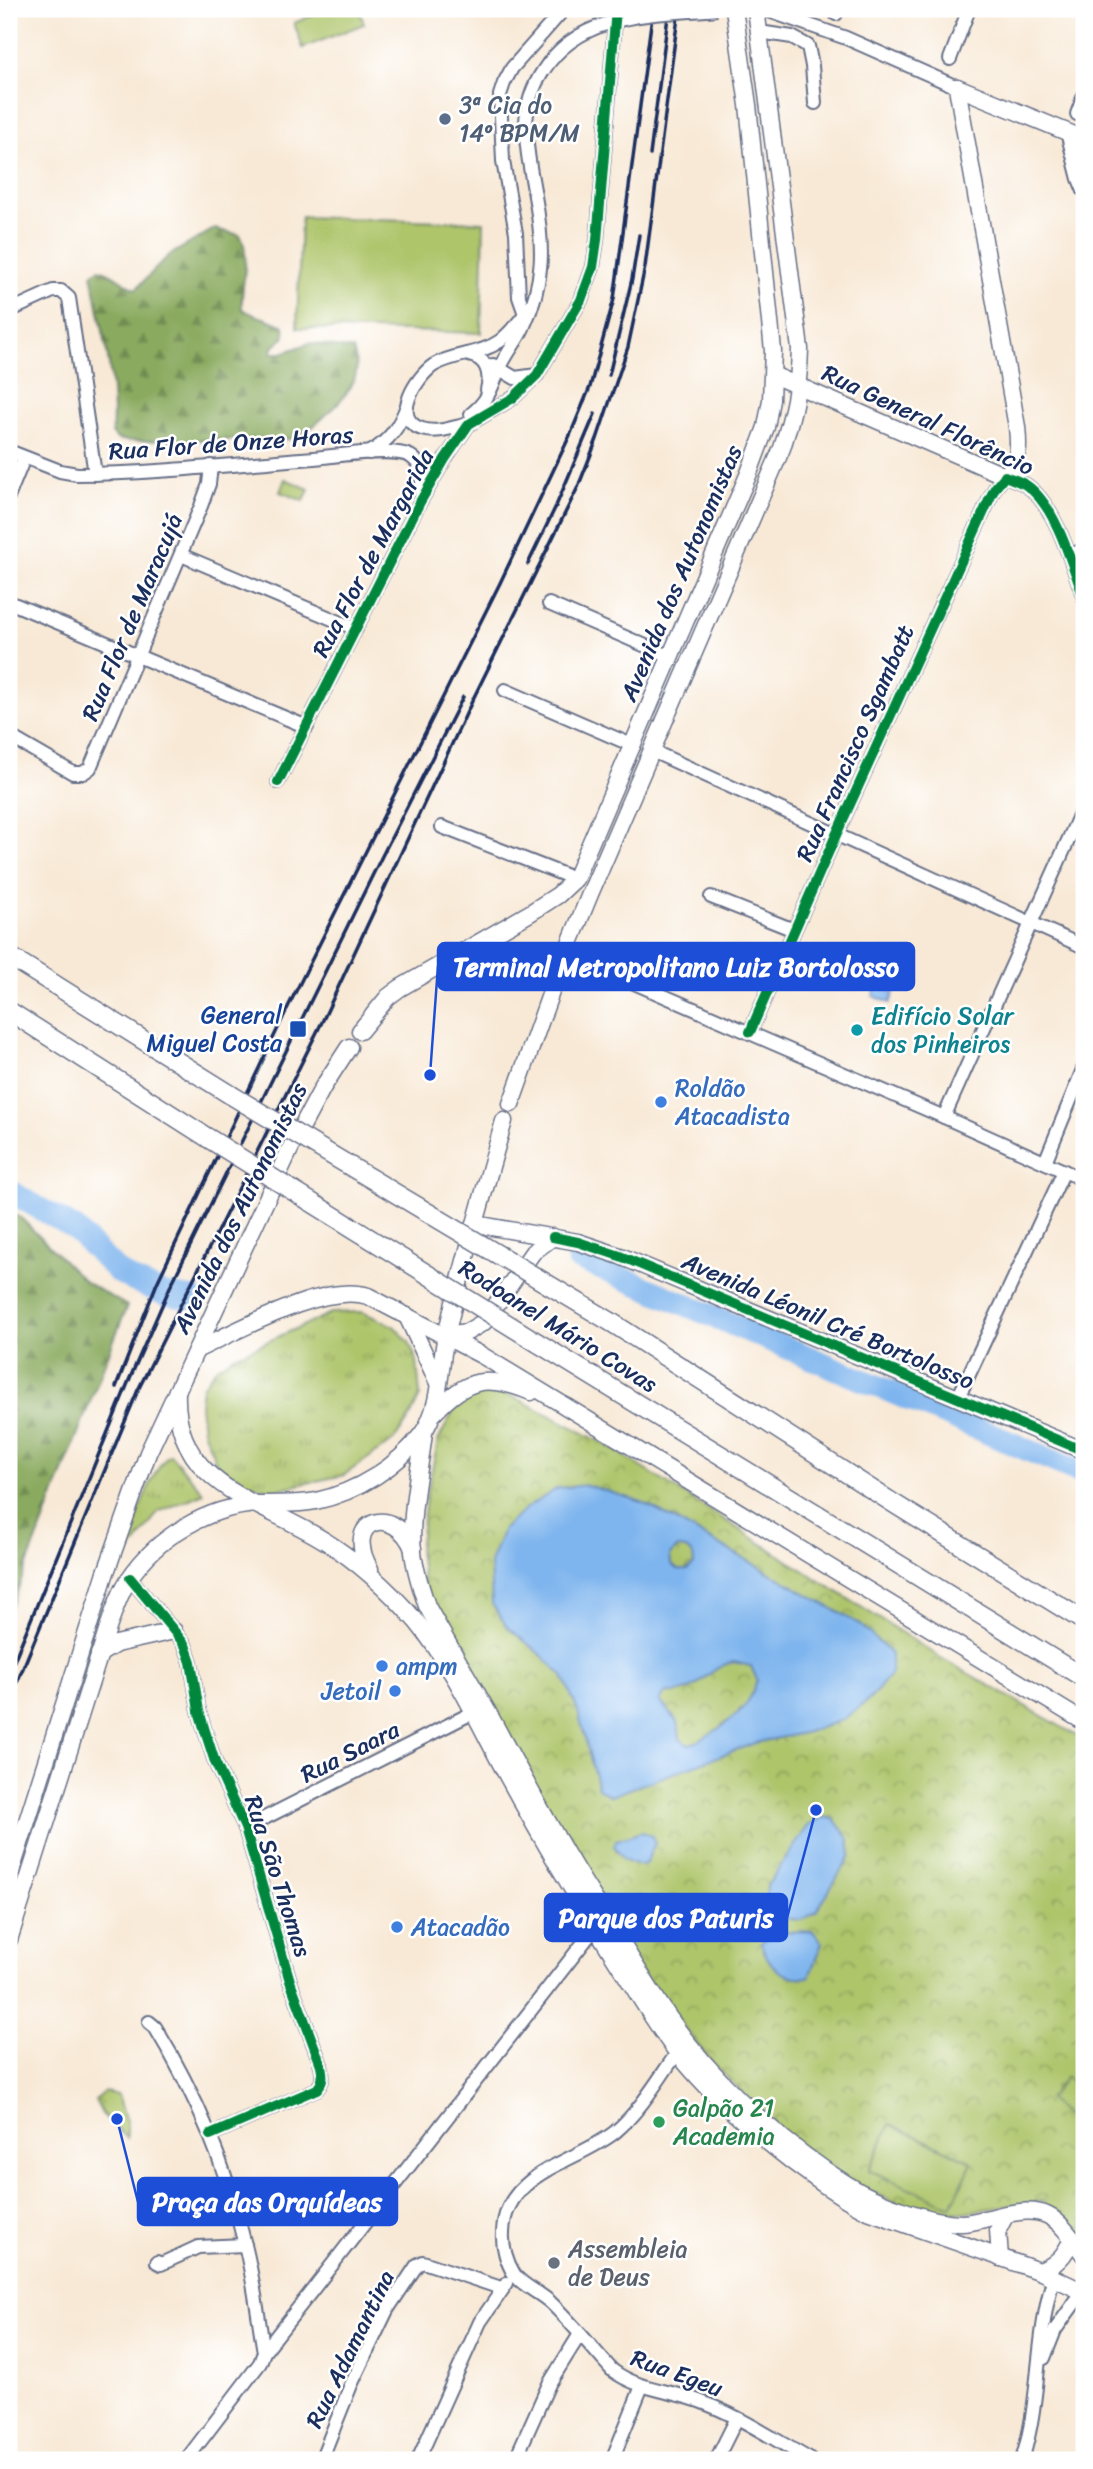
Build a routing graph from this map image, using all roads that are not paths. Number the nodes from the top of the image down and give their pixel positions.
1 (564, 9) edge
2 (616, 9) edge
3 (717, 9) edge
4 (734, 9) edge
5 (756, 9) edge
6 (763, 9) edge
7 (969, 9) edge
8 (759, 32) junction
9 (950, 59) dead end
10 (957, 87) junction
11 (1084, 95) edge
12 (815, 103) dead end
13 (1077, 114) dead end
14 (1068, 132) junction
15 (1084, 139) edge
16 (1084, 191) edge
17 (528, 309) junction
18 (9, 311) edge
19 (469, 355) junction
20 (483, 360) junction
21 (499, 370) junction
22 (537, 375) junction
23 (773, 375) junction
24 (799, 386) junction
25 (407, 406) junction
26 (479, 407) junction
27 (469, 425) junction
28 (450, 427) junction
29 (9, 451) edge
30 (369, 453) junction
31 (24, 458) junction
32 (211, 466) junction
33 (95, 474) junction
34 (1005, 476) junction
35 (9, 495) edge
36 (420, 502) junction
37 (1084, 550) edge
38 (181, 555) junction
39 (1069, 555) junction
40 (1084, 598) edge
41 (9, 602) edge
42 (549, 604) dead end
43 (356, 629) junction
44 (139, 656) junction
45 (671, 657) junction
46 (505, 690) dead end
47 (307, 727) junction
48 (9, 736) edge
49 (634, 746) junction
50 (652, 751) junction
51 (278, 782) dead end
52 (1084, 805) edge
53 (442, 827) dead end
54 (836, 835) junction
55 (575, 879) junction
56 (711, 897) dead end
57 (1031, 923) junction
58 (794, 930) junction
59 (9, 944) edge
60 (1084, 947) edge
61 (9, 956) edge
62 (557, 975) junction
63 (49, 980) junction
64 (9, 1013) edge
65 (360, 1031) dead end
66 (750, 1032) junction
67 (349, 1047) dead end
68 (1084, 1067) edge
69 (511, 1104) dead end
70 (944, 1117) junction
71 (505, 1121) dead end
72 (1045, 1162) junction
73 (1064, 1171) junction
74 (1084, 1180) edge
75 (475, 1224) junction
76 (554, 1237) junction
77 (408, 1316) junction
78 (446, 1335) junction
79 (195, 1350) junction
80 (439, 1385) junction
81 (177, 1391) junction
82 (958, 1398) junction
83 (575, 1411) junction
84 (431, 1416) junction
85 (424, 1432) junction
86 (1084, 1451) edge
87 (256, 1504) junction
88 (413, 1549) junction
89 (374, 1577) junction
90 (130, 1578) junction
91 (1084, 1621) edge
92 (174, 1631) junction
93 (99, 1654) junction
94 (1084, 1678) edge
95 (472, 1713) junction
96 (1084, 1722) edge
97 (245, 1828) junction
98 (9, 1878) edge
99 (595, 1928) junction
100 (9, 1940) edge
101 (149, 2022) dead end
102 (677, 2053) junction
103 (210, 2135) junction
104 (1006, 2214) junction
105 (1072, 2238) junction
106 (245, 2245) junction
107 (1084, 2255) edge
108 (1000, 2258) junction
109 (157, 2262) dead end
110 (1046, 2274) junction
111 (515, 2275) junction
112 (501, 2288) junction
113 (1084, 2292) edge
114 (580, 2333) junction
115 (262, 2358) junction
116 (1040, 2368) junction
117 (642, 2386) junction
118 (737, 2418) junction
119 (186, 2460) edge
120 (321, 2460) edge
121 (418, 2460) edge
122 (515, 2460) edge
123 (612, 2460) edge
124 (716, 2460) edge
125 (811, 2460) edge
126 (1022, 2460) edge

1 - 17 street
2 - 22 street, Rua Flor de Margarida
3 - 17 street, bridge
4 - 23 main road, Avenida dos Autonomistas
5 - 8 main road, Avenida dos Autonomistas
6 - 10 street
7 - 9 street
8 - 12 street
8 - 24 main road, Avenida dos Autonomistas
10 - 14 main road
10 - 34 main road, Rua Francisco Sgambatt
11 - 13 street
14 - 15 main road
14 - 16 street
17 - 19 street
17 - 21 street
18 - 33 street
19 - 20 street
19 - 25 street
20 - 21 street
20 - 26 street
21 - 22 street
21 - 26 street
22 - 27 street, Rua Flor de Margarida
23 - 24 main road, Rua General Florêncio
23 - 45 main road, Avenida dos Autonomistas
24 - 34 main road, Rua General Florêncio
24 - 50 main road, Avenida dos Autonomistas
25 - 28 street
25 - 30 street
26 - 27 street
26 - 28 street
27 - 28 street
27 - 36 street, Rua Flor de Margarida
29 - 31 street, Rua Flor de Onze Horas
30 - 32 street, Rua Flor de Onze Horas
30 - 36 street, Rua Flor de Onze Horas
31 - 33 street, Rua Flor de Onze Horas
31 - 35 street
32 - 33 street, Rua Flor de Onze Horas
32 - 38 street, Rua Flor de Maracujá
34 - 39 street, Rua General Florêncio
34 - 54 street, Rua Francisco Sgambatt
36 - 43 street, Rua Flor de Margarida
37 - 39 street
38 - 43 street
38 - 44 street, Rua Flor de Maracujá
39 - 40 street, Rua General Florêncio
41 - 44 street
42 - 45 street
43 - 47 street, Rua Flor de Margarida
44 - 47 street
44 - 48 street, Rua Flor de Maracujá
45 - 49 main road, Avenida dos Autonomistas
46 - 49 street
47 - 51 street, Rua Flor de Margarida
49 - 55 main road, Avenida dos Autonomistas
50 - 54 street
50 - 62 main road, Avenida dos Autonomistas
52 - 57 street
53 - 55 street
54 - 57 street
54 - 58 street, Rua Francisco Sgambatt
55 - 65 main road, Avenida dos Autonomistas
56 - 58 street
57 - 60 street
57 - 70 street
58 - 66 street, Rua Francisco Sgambatt
59 - 63 highway
61 - 63 highway, Rodoanel Mário Covas
62 - 66 street
62 - 69 main road, Avenida dos Autonomistas
63 - 91 highway, Rodoanel Mário Covas, bridge
64 - 94 highway, Rodoanel Mário Covas, bridge
66 - 70 street
67 - 79 main road, Avenida dos Autonomistas
68 - 72 street
70 - 72 street
71 - 75 main road
72 - 73 street
73 - 74 street
73 - 82 street
75 - 76 main road, Avenida Léonil Cré Bortolosso
75 - 78 main road
76 - 78 main road
76 - 82 main road, Avenida Léonil Cré Bortolosso
77 - 78 main road
77 - 79 main road
77 - 80 main road
78 - 80 main road
78 - 83 main road
79 - 81 main road, Avenida dos Autonomistas
80 - 84 main road
81 - 87 main road
81 - 98 main road, Avenida dos Autonomistas
82 - 86 main road, Avenida Léonil Cré Bortolosso
83 - 84 main road
83 - 96 main road
84 - 85 main road
85 - 87 main road
85 - 88 main road
87 - 89 main road
87 - 90 main road
88 - 89 main road
88 - 104 main road
89 - 95 main road
90 - 92 street, Rua São Thomas
90 - 93 main road
92 - 93 main road
92 - 97 street, Rua São Thomas
93 - 100 main road
95 - 97 street, Rua Saara
95 - 99 main road
97 - 103 street, Rua São Thomas
99 - 102 main road
99 - 115 street
101 - 103 street
102 - 108 main road
102 - 111 street
103 - 106 street
104 - 105 main road
104 - 108 main road
105 - 107 main road
105 - 110 main road
106 - 109 street
106 - 115 street
108 - 110 main road
110 - 113 main road
110 - 116 street
111 - 112 street
111 - 114 street, Rua Egeu
112 - 120 street, Rua Adamantina
112 - 121 street
113 - 116 street
114 - 117 street, Rua Egeu
114 - 122 street
115 - 119 street
116 - 126 street
117 - 118 street, Rua Egeu
117 - 123 street
118 - 124 street
118 - 125 street, Rua Egeu

